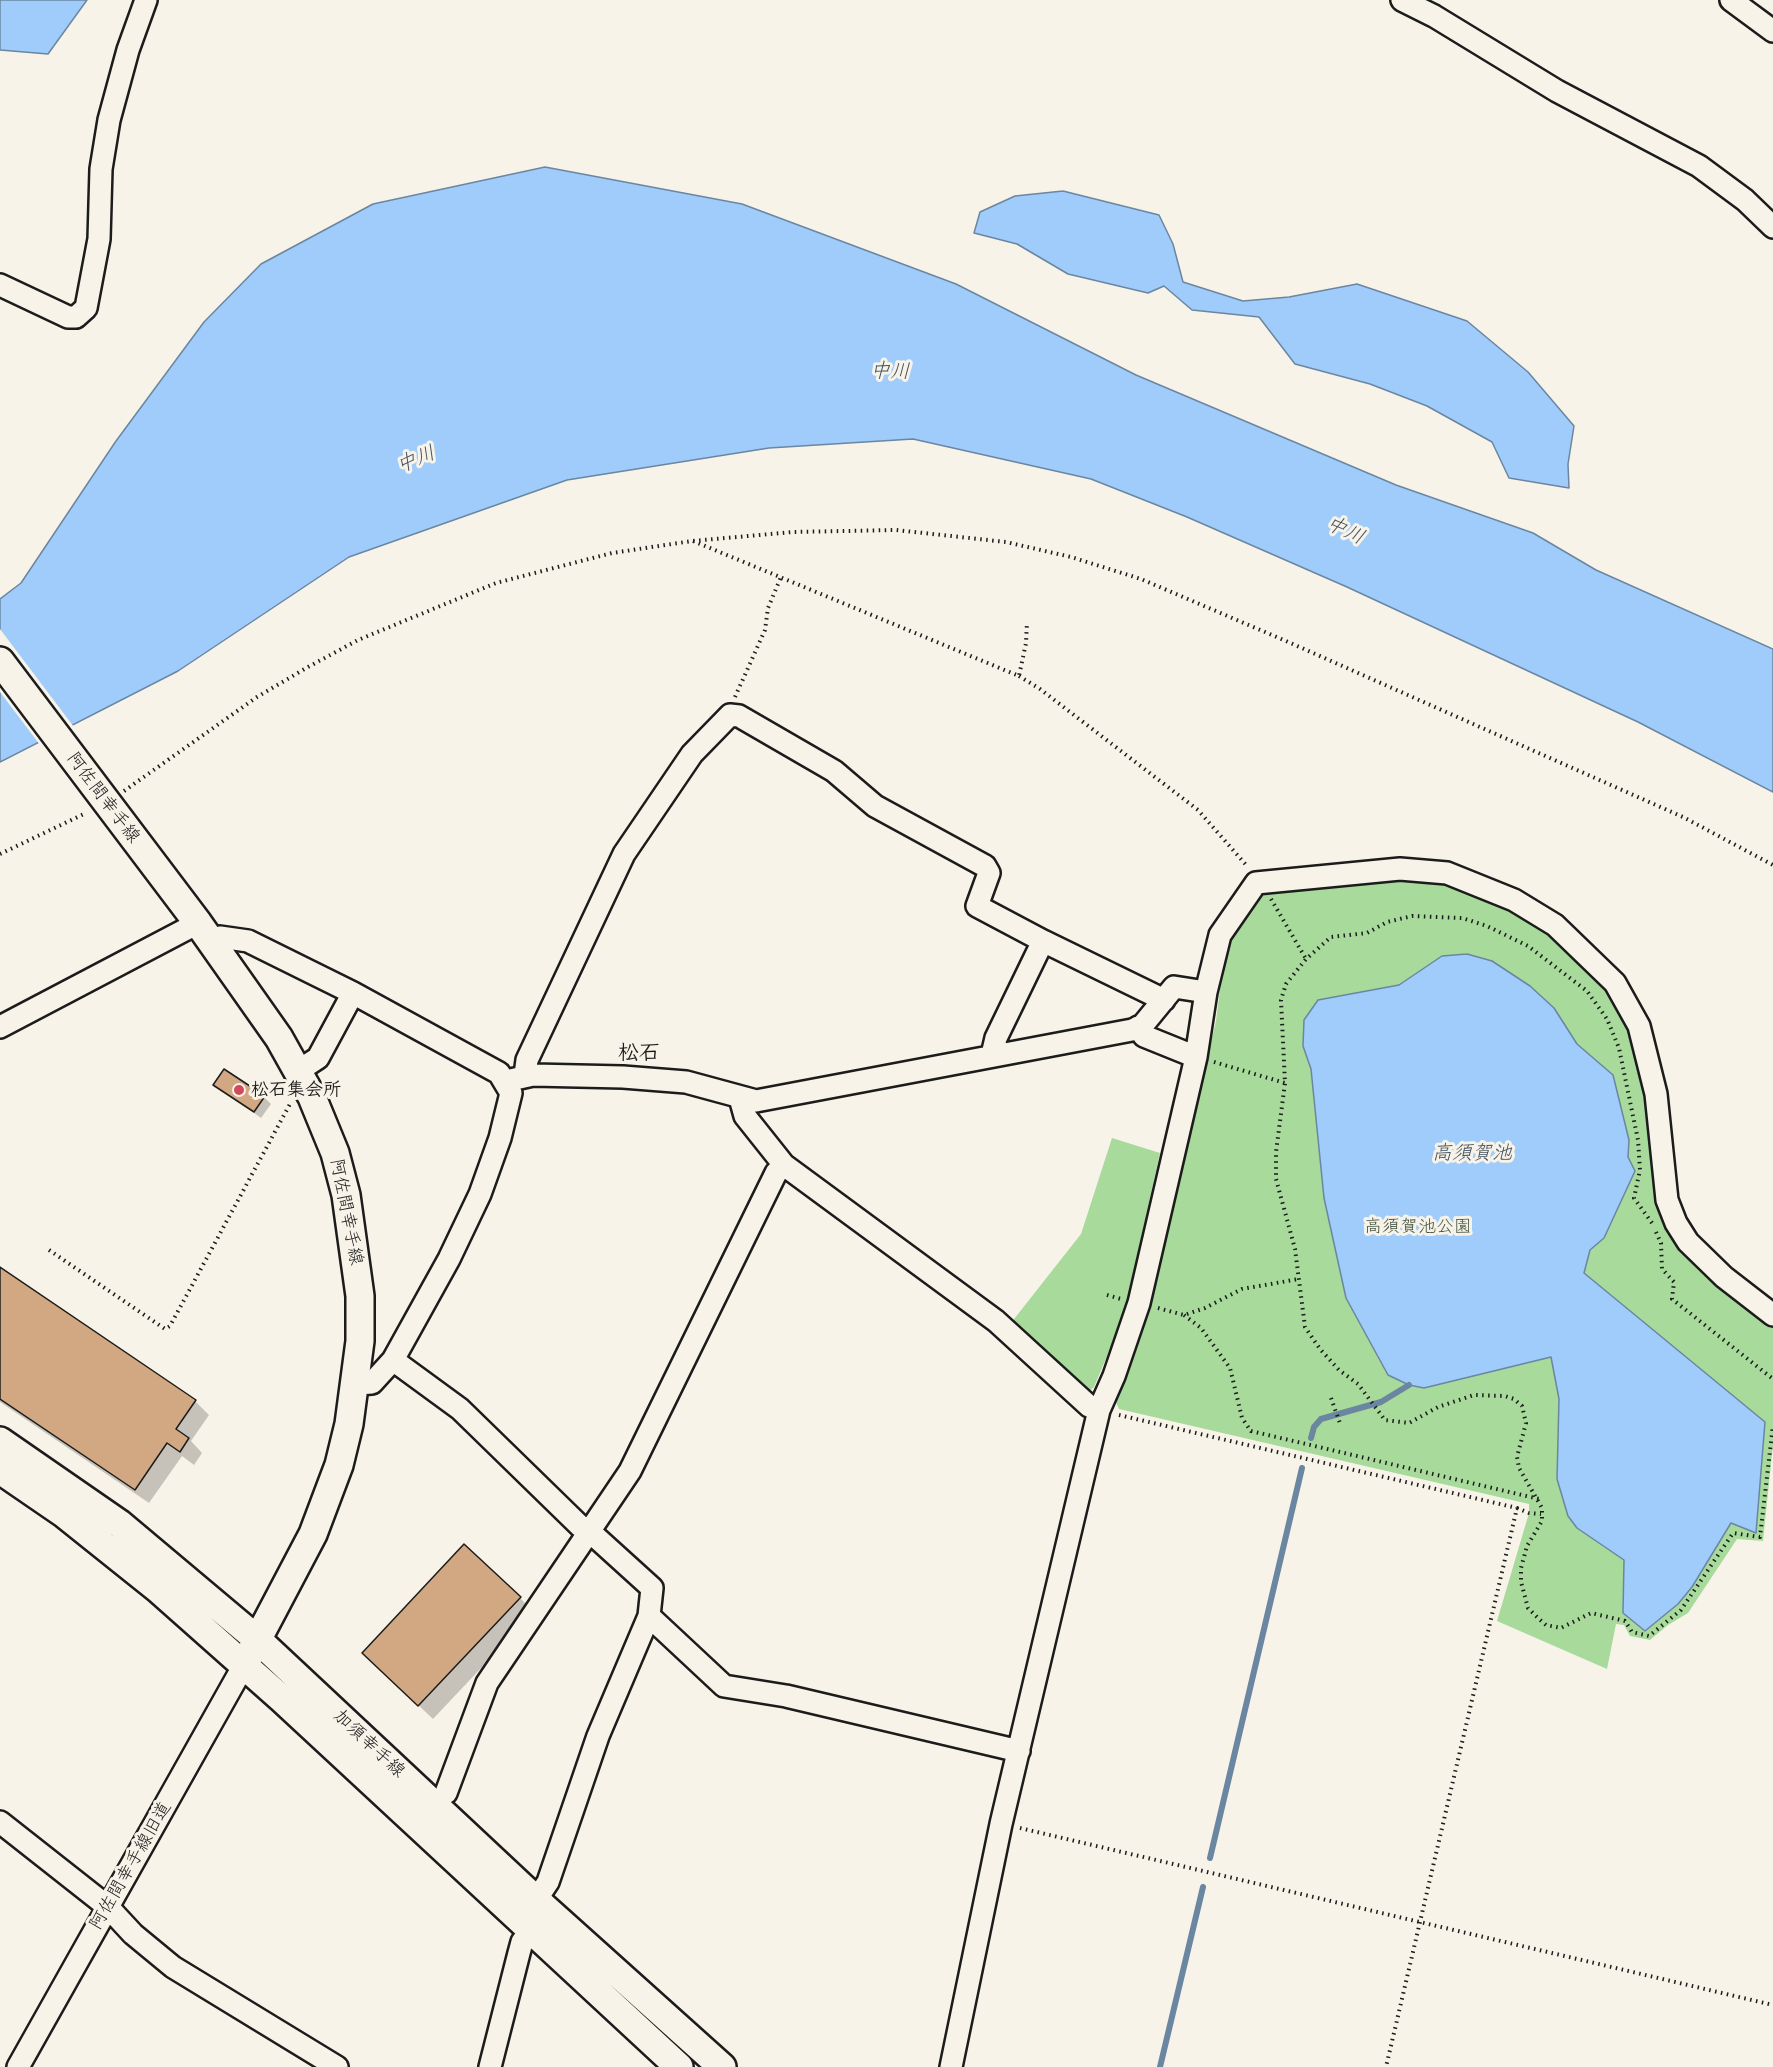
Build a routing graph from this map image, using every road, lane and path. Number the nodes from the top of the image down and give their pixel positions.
1 (146, 0) edge
2 (1402, 0) edge
3 (1731, 0) edge
4 (1773, 32) edge
5 (1773, 227) edge
6 (0, 285) edge
7 (692, 541) junction
8 (781, 577) junction
9 (1028, 622) dead end
10 (0, 661) edge
11 (1019, 676) junction
12 (730, 715) junction
13 (100, 793) junction
14 (0, 854) edge
15 (1773, 866) edge
16 (1261, 887) junction
17 (204, 932) junction
18 (1043, 941) junction
19 (1306, 959) junction
20 (1206, 992) junction
21 (353, 993) junction
22 (1164, 1000) junction
23 (0, 1027) edge
24 (1138, 1028) junction
25 (992, 1055) junction
26 (1196, 1057) junction
27 (515, 1078) junction
28 (302, 1079) junction
29 (1285, 1083) junction
30 (740, 1098) junction
31 (784, 1165) junction
32 (49, 1250) dead end
33 (1299, 1279) junction
34 (1148, 1305) dead end
35 (1184, 1315) junction
36 (1773, 1315) edge
37 (393, 1360) junction
38 (1773, 1379) edge
39 (356, 1384) junction
40 (1330, 1398) dead end
41 (1099, 1410) junction
42 (1773, 1425) edge
43 (1341, 1426) dead end
44 (0, 1441) edge
45 (0, 1470) edge
46 (1539, 1499) junction
47 (1517, 1508) junction
48 (1541, 1514) junction
49 (588, 1530) junction
50 (649, 1616) junction
51 (258, 1640) junction
52 (244, 1665) junction
53 (1018, 1751) junction
54 (446, 1793) dead end
55 (0, 1822) edge
56 (1001, 1824) junction
57 (536, 1900) junction
58 (108, 1907) junction
59 (1420, 1923) junction
60 (532, 1929) junction
61 (1773, 2005) edge
62 (18, 2067) edge
63 (337, 2067) edge
64 (490, 2067) edge
65 (679, 2067) edge
66 (722, 2067) edge
67 (951, 2067) edge
68 (1386, 2067) edge

1 - 6 street
2 - 5 street
3 - 4 street
7 - 8 path
7 - 13 path
7 - 15 path
8 - 11 path
8 - 12 path
9 - 11 path
10 - 13 main road, 阿佐間幸手線
11 - 16 path
12 - 18 street
12 - 27 street
13 - 14 path
13 - 17 main road, 阿佐間幸手線
16 - 19 path
16 - 20 street
16 - 36 street
17 - 21 street
17 - 23 street
17 - 28 main road, 阿佐間幸手線
18 - 22 street
18 - 25 street
19 - 29 path
19 - 38 path
20 - 22 street
20 - 26 street
21 - 27 street
21 - 28 street
22 - 24 street
24 - 25 street
24 - 26 street
25 - 30 street
26 - 29 path
26 - 41 street
27 - 30 street
27 - 37 street
28 - 32 path
28 - 39 main road, 阿佐間幸手線
29 - 33 path
30 - 31 street
31 - 41 street
31 - 49 street
33 - 35 path
33 - 46 path
34 - 35 path
35 - 46 path
37 - 39 street
37 - 49 street
39 - 51 main road, 阿佐間幸手線
40 - 43 path
41 - 47 path
41 - 53 street
42 - 48 path
44 - 51 main road, 加須幸手線
45 - 52 main road, 加須幸手線
46 - 48 path
47 - 48 path
47 - 59 path
49 - 50 street
49 - 54 street
50 - 53 street
50 - 57 street
51 - 52 main road, 阿佐間幸手線
51 - 57 main road, 加須幸手線
52 - 58 street, 阿佐間幸手線旧道
52 - 60 main road, 加須幸手線
53 - 56 street
55 - 58 street
56 - 59 path
56 - 67 street
57 - 66 main road, 加須幸手線
58 - 62 street, 阿佐間幸手線旧道
58 - 63 street
59 - 61 path
59 - 68 path
60 - 64 street
60 - 65 main road, 加須幸手線

